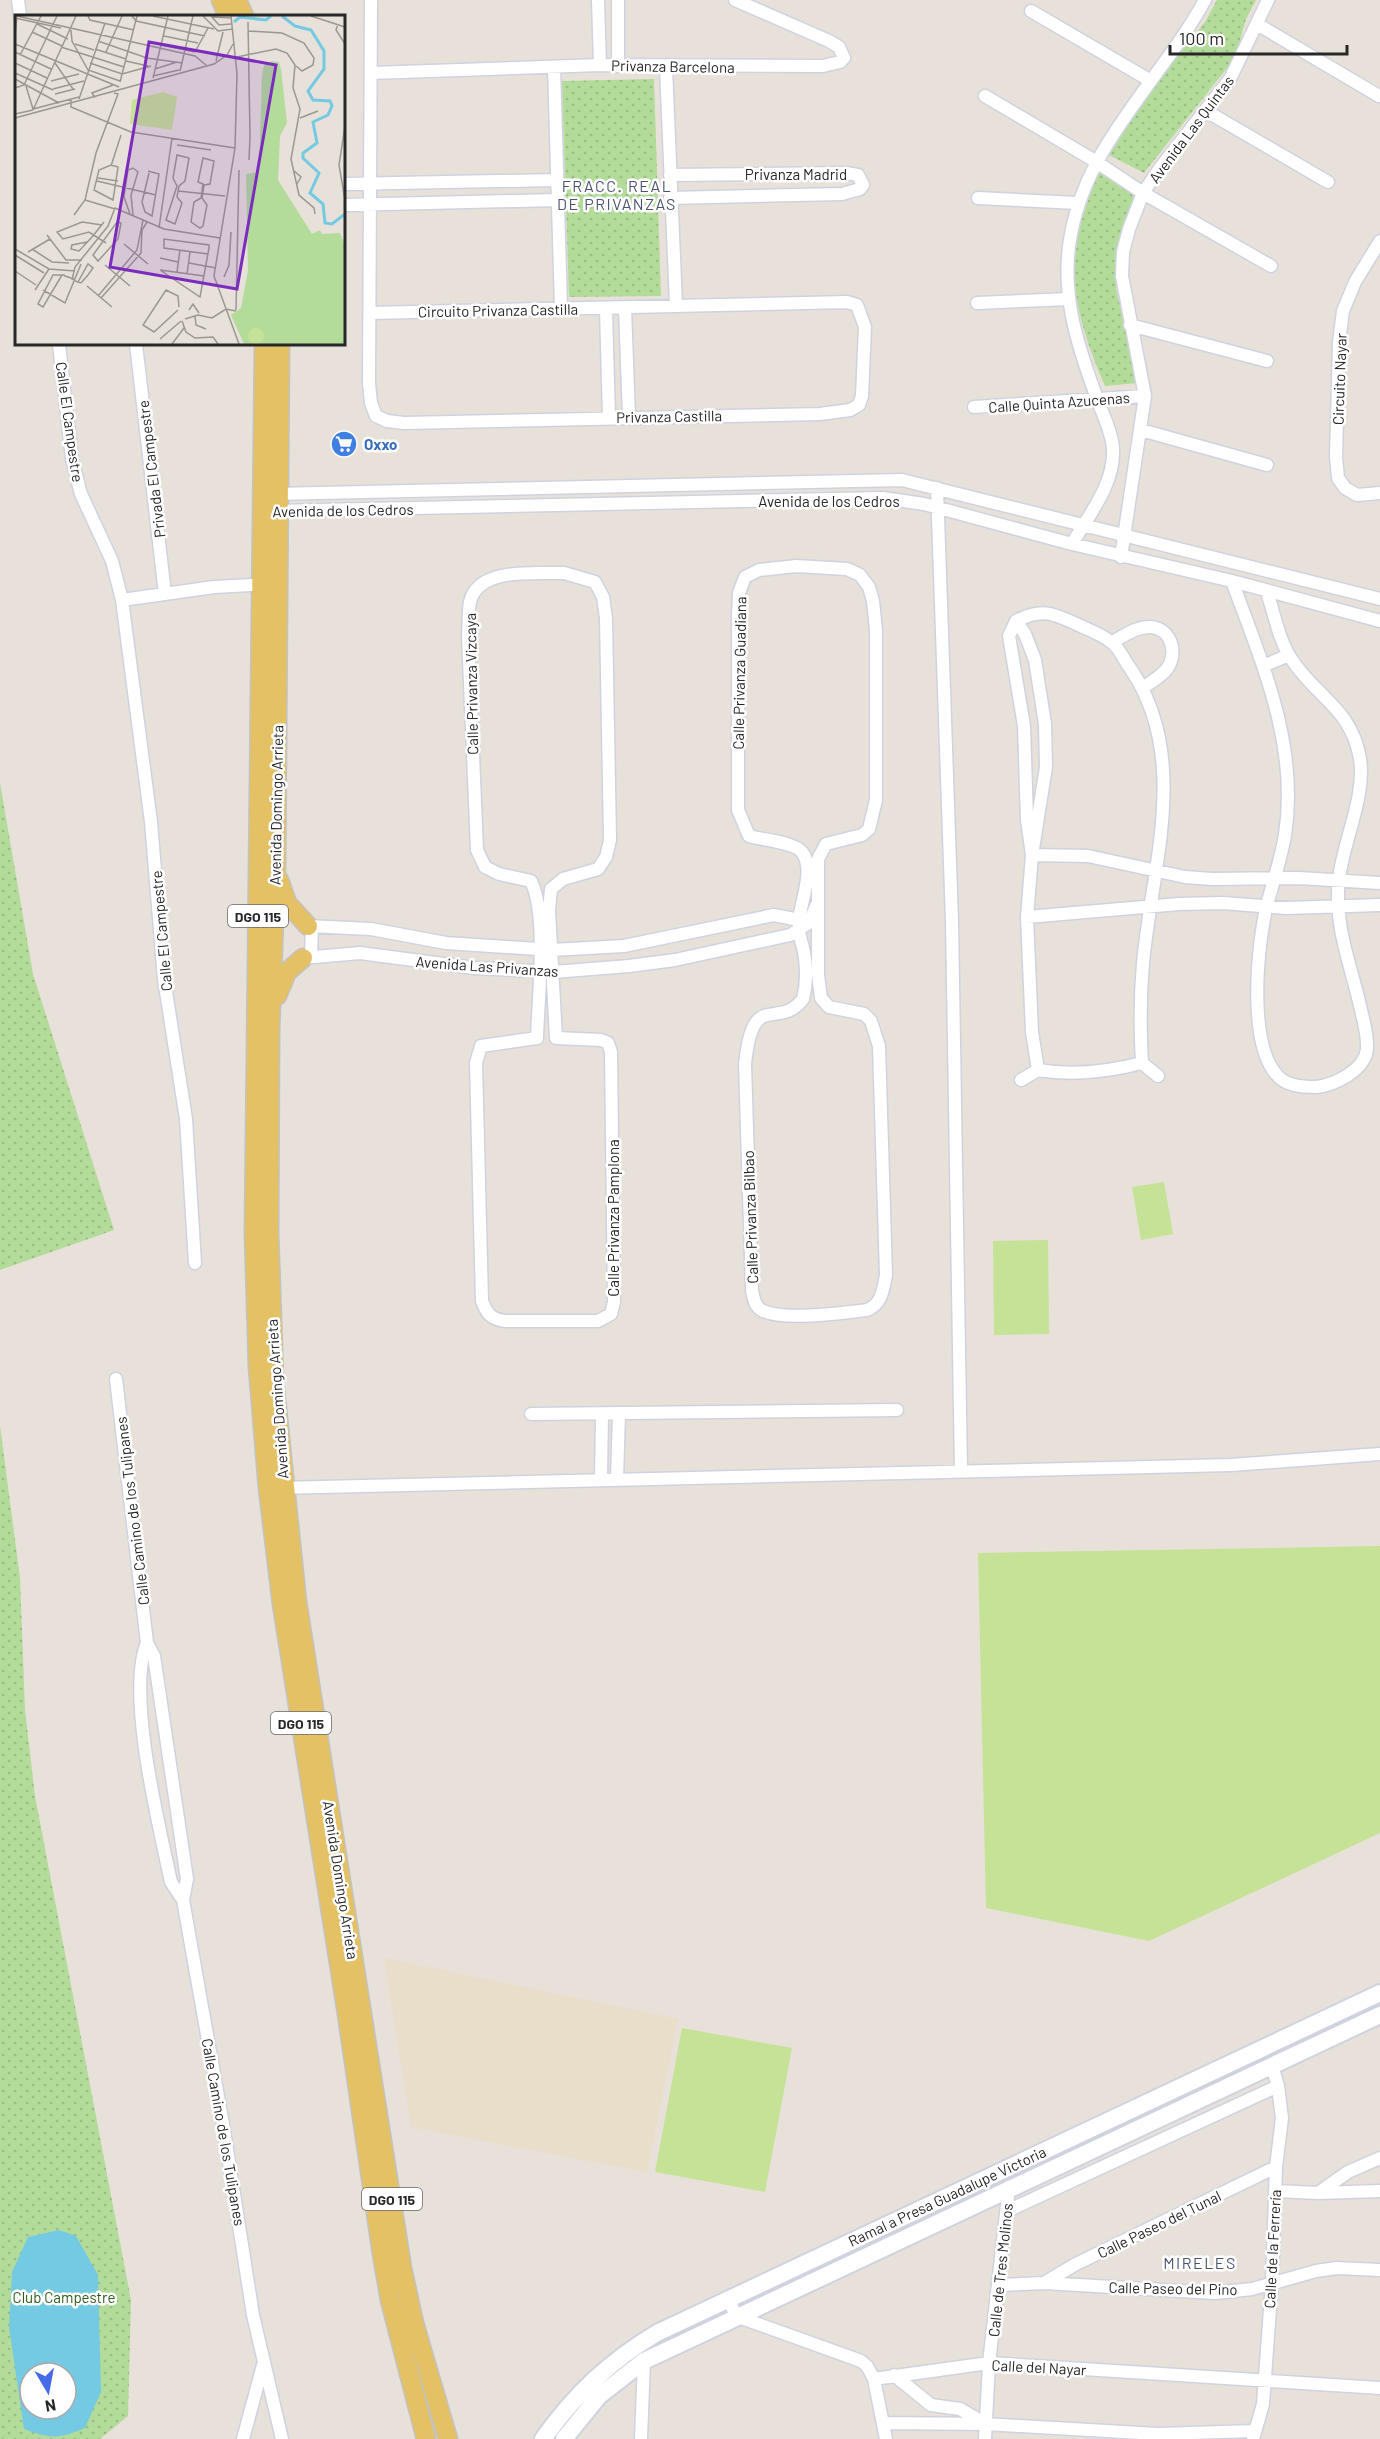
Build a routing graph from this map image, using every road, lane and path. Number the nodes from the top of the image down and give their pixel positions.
1 (18, 0) edge
2 (221, 0) edge
3 (237, 0) edge
4 (371, 0) edge
5 (598, 0) edge
6 (618, 0) edge
7 (735, 0) edge
8 (1206, 0) edge
9 (1268, 0) edge
10 (1030, 11) dead end
11 (20, 15) edge
12 (228, 15) edge
13 (244, 15) edge
14 (1257, 24) junction
15 (600, 65) junction
16 (618, 66) junction
17 (554, 67) junction
18 (666, 67) junction
19 (372, 74) junction
20 (1151, 81) junction
21 (985, 96) dead end
22 (1379, 96) edge
23 (1206, 111) junction
24 (1095, 161) junction
25 (670, 175) junction
26 (556, 180) junction
27 (1328, 182) dead end
28 (345, 184) edge
29 (372, 185) junction
30 (1143, 193) junction
31 (670, 198) junction
32 (978, 198) dead end
33 (557, 200) junction
34 (372, 203) junction
35 (1077, 203) junction
36 (345, 205) edge
37 (1380, 241) edge
38 (1271, 266) dead end
39 (1068, 299) junction
40 (977, 303) dead end
41 (676, 305) junction
42 (561, 308) junction
43 (625, 308) junction
44 (606, 309) junction
45 (370, 313) junction
46 (1130, 325) junction
47 (59, 345) edge
48 (136, 345) edge
49 (264, 345) edge
50 (280, 345) edge
51 (1267, 361) dead end
52 (1145, 396) junction
53 (1097, 400) junction
54 (974, 407) dead end
55 (609, 417) junction
56 (629, 417) junction
57 (1141, 430) junction
58 (1267, 465) dead end
59 (1110, 467) junction
60 (1132, 474) junction
61 (937, 488) junction
62 (1380, 493) edge
63 (270, 503) junction
64 (937, 508) junction
65 (1083, 525) junction
66 (1126, 535) junction
67 (1072, 544) junction
68 (1121, 556) junction
69 (1232, 581) junction
70 (270, 584) junction
71 (1267, 592) junction
72 (165, 594) junction
73 (1380, 599) edge
74 (122, 600) junction
75 (1016, 621) junction
76 (1380, 621) edge
77 (1112, 642) junction
78 (1289, 655) junction
79 (1263, 666) junction
80 (1143, 688) junction
81 (1032, 855) junction
82 (276, 862) junction
83 (1156, 869) junction
84 (1275, 879) junction
85 (1338, 879) junction
86 (1380, 883) edge
87 (818, 890) junction
88 (1380, 905) edge
89 (1151, 906) junction
90 (1267, 906) junction
91 (1338, 907) junction
92 (1027, 917) junction
93 (802, 924) junction
94 (310, 926) junction
95 (265, 946) junction
96 (819, 947) junction
97 (539, 950) junction
98 (552, 950) junction
99 (307, 957) junction
100 (538, 972) junction
101 (552, 972) junction
102 (270, 1030) junction
103 (1142, 1063) junction
104 (1038, 1070) junction
105 (1158, 1076) dead end
106 (1021, 1080) dead end
107 (262, 1233) junction
108 (195, 1263) dead end
109 (116, 1379) dead end
110 (897, 1410) dead end
111 (602, 1413) junction
112 (619, 1413) junction
113 (531, 1414) dead end
114 (1380, 1454) edge
115 (961, 1471) junction
116 (601, 1480) junction
117 (617, 1480) junction
118 (276, 1488) junction
119 (147, 1643) junction
120 (183, 1900) junction
121 (1380, 1993) edge
122 (354, 2006) junction
123 (1380, 2015) edge
124 (1272, 2066) junction
125 (1278, 2086) junction
126 (1087, 2141) junction
127 (1380, 2158) edge
128 (1275, 2167) junction
129 (1098, 2169) junction
130 (1009, 2187) junction
131 (1275, 2191) junction
132 (1380, 2191) edge
133 (1318, 2193) junction
134 (1007, 2211) junction
135 (1380, 2270) edge
136 (1272, 2282) junction
137 (1044, 2283) junction
138 (999, 2284) junction
139 (728, 2298) junction
140 (736, 2316) junction
141 (644, 2361) junction
142 (989, 2363) junction
143 (263, 2364) junction
144 (894, 2375) junction
145 (874, 2379) junction
146 (1263, 2379) junction
147 (1380, 2388) edge
148 (884, 2423) junction
149 (986, 2424) junction
150 (1254, 2435) edge
151 (243, 2439) edge
152 (282, 2439) edge
153 (426, 2439) edge
154 (448, 2439) edge
155 (543, 2439) edge
156 (564, 2439) edge
157 (641, 2439) edge
158 (886, 2439) edge
159 (985, 2439) edge

1 - 11 street
2 - 12 main road
3 - 13 main road
4 - 19 street, Privanza Castilla
5 - 15 street
6 - 16 street
7 - 18 street, Privanza Barcelona
8 - 20 street
9 - 14 street, Avenida Las Quintas
10 - 20 street
14 - 22 street
14 - 23 street, Avenida Las Quintas
15 - 16 street, Privanza Barcelona
15 - 17 street, Privanza Barcelona
16 - 18 street, Privanza Barcelona
17 - 19 street, Privanza Barcelona
17 - 26 street
18 - 25 street
19 - 29 street, Privanza Castilla
20 - 24 street
21 - 24 street
23 - 27 street
23 - 30 street, Avenida Las Quintas
24 - 30 street
24 - 35 street
25 - 31 street
25 - 31 street, Privanza Madrid
26 - 29 street
26 - 33 street
28 - 29 street
29 - 34 street, Privanza Castilla
30 - 38 street
30 - 46 street, Avenida Las Quintas
31 - 41 street
32 - 35 street
33 - 34 street
33 - 42 street
34 - 36 street
34 - 45 street, Privanza Castilla
35 - 39 street
37 - 62 street, Circuito Nayar
39 - 40 street
39 - 53 street
41 - 43 street, Privanza Castilla
41 - 56 street, Privanza Castilla
42 - 44 street, Circuito Privanza Castilla
42 - 45 street, Circuito Privanza Castilla
43 - 44 street, Circuito Privanza Castilla
43 - 56 street
44 - 55 street
45 - 55 street, Privanza Castilla
46 - 51 street
46 - 52 street, Avenida Las Quintas
47 - 74 street, Calle El Campestre
48 - 72 street, Privada El Campestre
49 - 63 main road, Avenida Domingo Arrieta / DGO 115
50 - 63 main road, Avenida Domingo Arrieta / DGO 115
52 - 53 street, Calle Quinta Azucenas
52 - 57 street, Avenida Las Quintas
53 - 54 street, Calle Quinta Azucenas
53 - 59 street
55 - 56 street, Privanza Castilla
57 - 58 street
57 - 60 street, Avenida Las Quintas
59 - 60 street
59 - 65 street
60 - 66 street, Avenida Las Quintas
61 - 63 street, Avenida de los Cedros
61 - 64 street
61 - 65 street, Avenida de los Cedros
63 - 64 street, Avenida de los Cedros
63 - 70 main road, Avenida Domingo Arrieta / DGO 115
64 - 67 street, Avenida de los Cedros
64 - 115 street
65 - 66 street, Avenida de los Cedros
65 - 67 street
66 - 68 street, Avenida Las Quintas
66 - 73 street, Avenida de los Cedros
67 - 68 street, Avenida de los Cedros
68 - 69 street, Avenida de los Cedros
69 - 71 street, Avenida de los Cedros
69 - 79 street
70 - 72 street
70 - 82 main road, Avenida Domingo Arrieta / DGO 115
70 - 95 main road, Avenida Domingo Arrieta / DGO 115
71 - 76 street, Avenida de los Cedros
71 - 78 street
72 - 74 street
74 - 108 street, Calle El Campestre
75 - 77 street
75 - 81 street
75 - 81 street
77 - 80 street
77 - 80 street
78 - 79 street
78 - 85 street
79 - 84 street
80 - 83 street
81 - 83 street
81 - 92 street
82 - 94 main road
82 - 95 main road, Avenida Domingo Arrieta / DGO 115
83 - 84 street
83 - 89 street
84 - 85 street
84 - 90 street
85 - 86 street
85 - 91 street
87 - 93 street
87 - 93 street, Calle Privanza Guadiana
87 - 96 street, Calle Privanza Guadiana
88 - 91 street
89 - 90 street
89 - 92 street
89 - 103 street
90 - 91 street
90 - 91 street
92 - 104 street
93 - 96 street
93 - 96 street, Calle Privanza Bilbao
93 - 98 street, Avenida Las Privanzas
93 - 101 street, Avenida Las Privanzas
94 - 95 main road
94 - 97 street, Avenida Las Privanzas
94 - 99 street
95 - 99 main road
95 - 102 main road, Avenida Domingo Arrieta / DGO 115
95 - 107 main road, Avenida Domingo Arrieta / DGO 115
97 - 98 street, Avenida Las Privanzas
97 - 98 street, Calle Privanza Vizcaya
97 - 100 street, Calle Privanza Pamplona
98 - 101 street, Calle Privanza Pamplona
99 - 100 street, Avenida Las Privanzas
99 - 102 main road
100 - 101 street, Avenida Las Privanzas
100 - 101 street, Calle Privanza Pamplona
102 - 107 main road, Avenida Domingo Arrieta / DGO 115
103 - 104 street
103 - 105 street
104 - 106 street
107 - 118 main road, Avenida Domingo Arrieta / DGO 115
109 - 119 street, Calle Camino de los Tulipanes
110 - 112 street
111 - 112 street
111 - 113 street
111 - 116 street
112 - 117 street
114 - 115 street
115 - 117 street
116 - 117 street
116 - 118 street
118 - 122 main road, Avenida Domingo Arrieta / DGO 115
119 - 120 street, Calle Camino de los Tulipanes
119 - 120 street, Calle Camino de los Tulipanes
120 - 143 street, Calle Camino de los Tulipanes
121 - 126 main road, Ramal a Presa Guadalupe Victoria
122 - 153 main road, Avenida Domingo Arrieta / DGO 115
122 - 154 main road, Avenida Domingo Arrieta / DGO 115
123 - 124 main road, Ramal a Presa Guadalupe Victoria
124 - 125 street, Calle de la Ferrería
124 - 126 main road, Ramal a Presa Guadalupe Victoria
125 - 128 street, Calle de la Ferrería
125 - 129 street
126 - 129 street
126 - 130 main road, Ramal a Presa Guadalupe Victoria
126 - 139 main road, Ramal a Presa Guadalupe Victoria
127 - 133 street
128 - 131 street, Calle de la Ferrería
128 - 137 street, Calle Paseo del Tunal
129 - 134 street
130 - 134 street, Calle de Tres Molinos
130 - 140 main road, Ramal a Presa Guadalupe Victoria
131 - 133 street
131 - 136 street, Calle de la Ferrería
132 - 133 street
134 - 138 street, Calle de Tres Molinos
135 - 136 street, Calle Paseo del Pino
136 - 137 street, Calle Paseo del Pino
136 - 146 street, Calle de la Ferrería
137 - 138 street, Calle Paseo del Pino
138 - 142 street, Calle de Tres Molinos
139 - 140 street
139 - 155 main road, Ramal a Presa Guadalupe Victoria
140 - 141 main road, Ramal a Presa Guadalupe Victoria
140 - 145 street
141 - 156 main road, Ramal a Presa Guadalupe Victoria
141 - 157 street
142 - 144 street, Calle del Nayar
142 - 146 street, Calle del Nayar
142 - 149 street, Calle de Tres Molinos
143 - 151 street, Calle Camino de los Tulipanes
143 - 152 street, Calle Camino de los Tulipanes
144 - 145 street, Calle del Nayar
144 - 149 street
145 - 148 street
146 - 147 street, Calle del Nayar
146 - 150 street, Calle de la Ferrería
148 - 149 street
148 - 158 street
149 - 150 street
149 - 159 street, Calle de Tres Molinos

